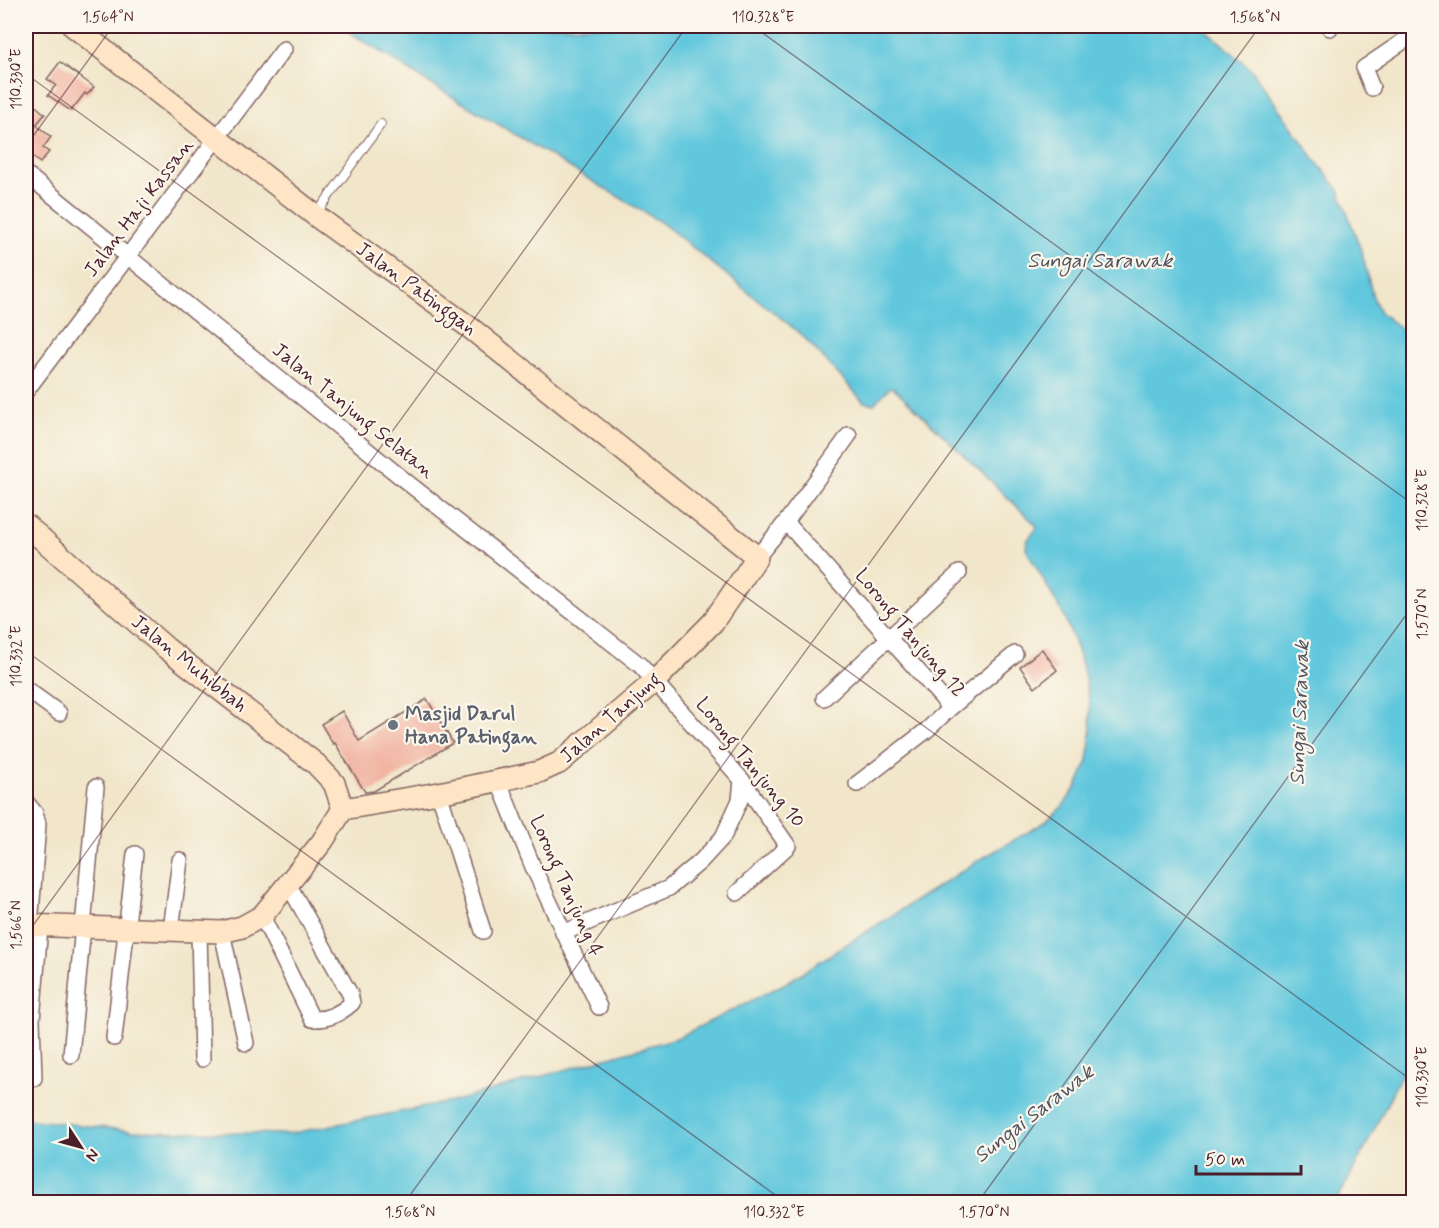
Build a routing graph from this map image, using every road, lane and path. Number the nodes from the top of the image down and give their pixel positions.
1 (73, 26) edge
2 (1413, 34) edge
3 (284, 49) dead end
4 (1372, 88) dead end
5 (381, 124) dead end
6 (217, 139) junction
7 (26, 174) edge
8 (316, 216) junction
9 (127, 258) junction
10 (26, 391) edge
11 (849, 435) dead end
12 (786, 522) junction
13 (26, 525) edge
14 (757, 557) junction
15 (959, 573) dead end
16 (890, 639) junction
17 (1015, 654) dead end
18 (655, 681) junction
19 (26, 689) edge
20 (824, 698) dead end
21 (949, 709) junction
22 (59, 713) dead end
23 (498, 780) junction
24 (742, 780) junction
25 (857, 784) dead end
26 (96, 787) dead end
27 (439, 793) junction
28 (26, 802) edge
29 (343, 809) junction
30 (135, 854) dead end
31 (180, 860) dead end
32 (288, 884) junction
33 (737, 893) dead end
34 (262, 916) junction
35 (32, 926) edge
36 (84, 926) junction
37 (126, 928) junction
38 (171, 930) junction
39 (199, 931) junction
40 (483, 931) dead end
41 (222, 932) junction
42 (563, 933) junction
43 (598, 1007) dead end
44 (114, 1038) dead end
45 (246, 1043) dead end
46 (71, 1055) dead end
47 (202, 1059) dead end
48 (34, 1078) dead end

1 - 6 main road, Jalan Patinggan
2 - 4 street
3 - 6 street, Jalan Haji Kassan
5 - 8 lane
6 - 8 main road, Jalan Patinggan
6 - 9 street, Jalan Haji Kassan
7 - 9 street, Jalan Tanjung Selatan
8 - 14 main road, Jalan Patinggan
9 - 10 street, Jalan Haji Kassan
9 - 18 street, Jalan Tanjung Selatan
11 - 12 street
12 - 14 street
12 - 16 street, Lorong Tanjung 12
13 - 29 main road, Jalan Muhibbah
14 - 18 main road, Jalan Tanjung
15 - 16 street
16 - 20 street
16 - 21 street, Lorong Tanjung 12
17 - 21 street
18 - 23 main road, Jalan Tanjung
18 - 24 street, Lorong Tanjung 10
19 - 22 street
21 - 25 street, Lorong Tanjung 12
23 - 27 main road, Jalan Tanjung
23 - 42 street, Lorong Tanjung 4
24 - 33 street, Lorong Tanjung 10
24 - 42 street
26 - 36 street
27 - 29 main road, Jalan Tanjung
27 - 40 street
28 - 35 street
29 - 32 main road
30 - 37 street
31 - 38 street
32 - 34 main road
32 - 34 street
34 - 41 main road
35 - 36 main road
35 - 48 street
36 - 37 main road
36 - 46 street
37 - 38 main road
37 - 44 street
38 - 39 main road
39 - 41 main road
39 - 47 street
41 - 45 street
42 - 43 street, Lorong Tanjung 4

